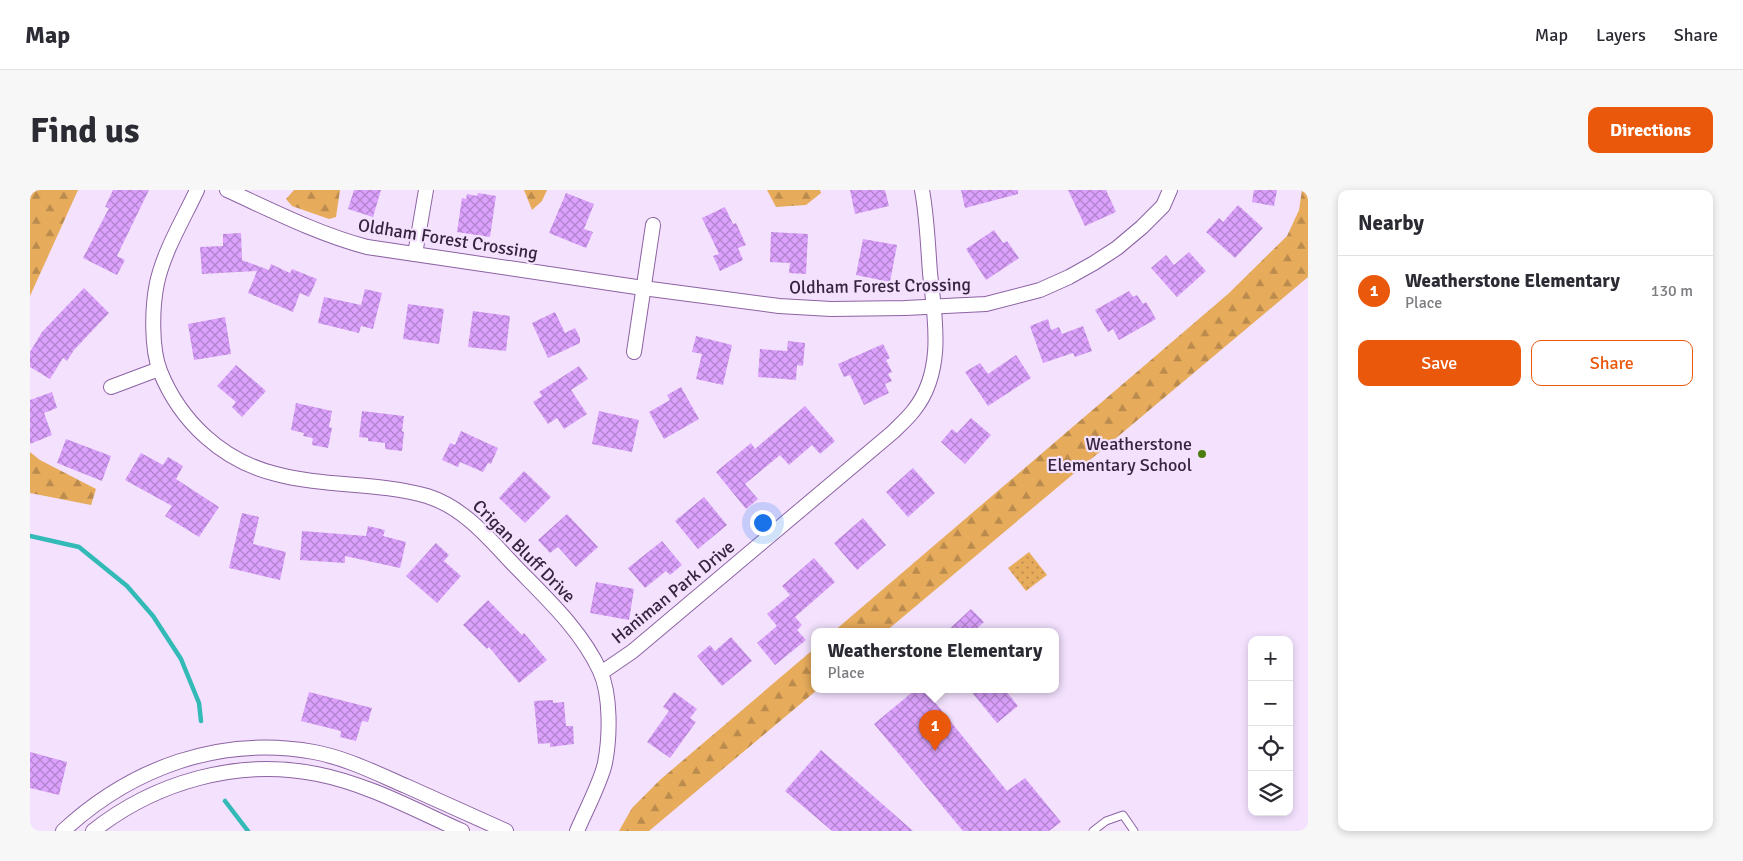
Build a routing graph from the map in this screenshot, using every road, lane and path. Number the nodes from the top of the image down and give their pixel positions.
1 (196, 190) edge
2 (227, 190) edge
3 (426, 190) edge
4 (922, 190) edge
5 (1170, 190) edge
6 (653, 225) dead end
7 (415, 254) junction
8 (643, 288) junction
9 (934, 307) junction
10 (634, 352) dead end
11 (159, 369) junction
12 (111, 387) dead end
13 (601, 672) junction
14 (63, 831) edge
15 (92, 831) edge
16 (462, 831) edge
17 (506, 831) edge
18 (577, 831) edge
19 (1093, 831) edge
20 (1134, 831) edge

1 - 11 street, Crigan Bluff Drive
2 - 7 street, Oldham Forest Crossing
3 - 7 street
4 - 9 street, Haniman Park Drive
5 - 9 street, Oldham Forest Crossing
6 - 8 street
7 - 8 street, Oldham Forest Crossing
8 - 9 street, Oldham Forest Crossing
8 - 10 street
9 - 13 street, Haniman Park Drive
11 - 12 street
11 - 13 street, Crigan Bluff Drive
13 - 18 street, Crigan Bluff Drive
14 - 17 street
15 - 16 street
19 - 20 lane

